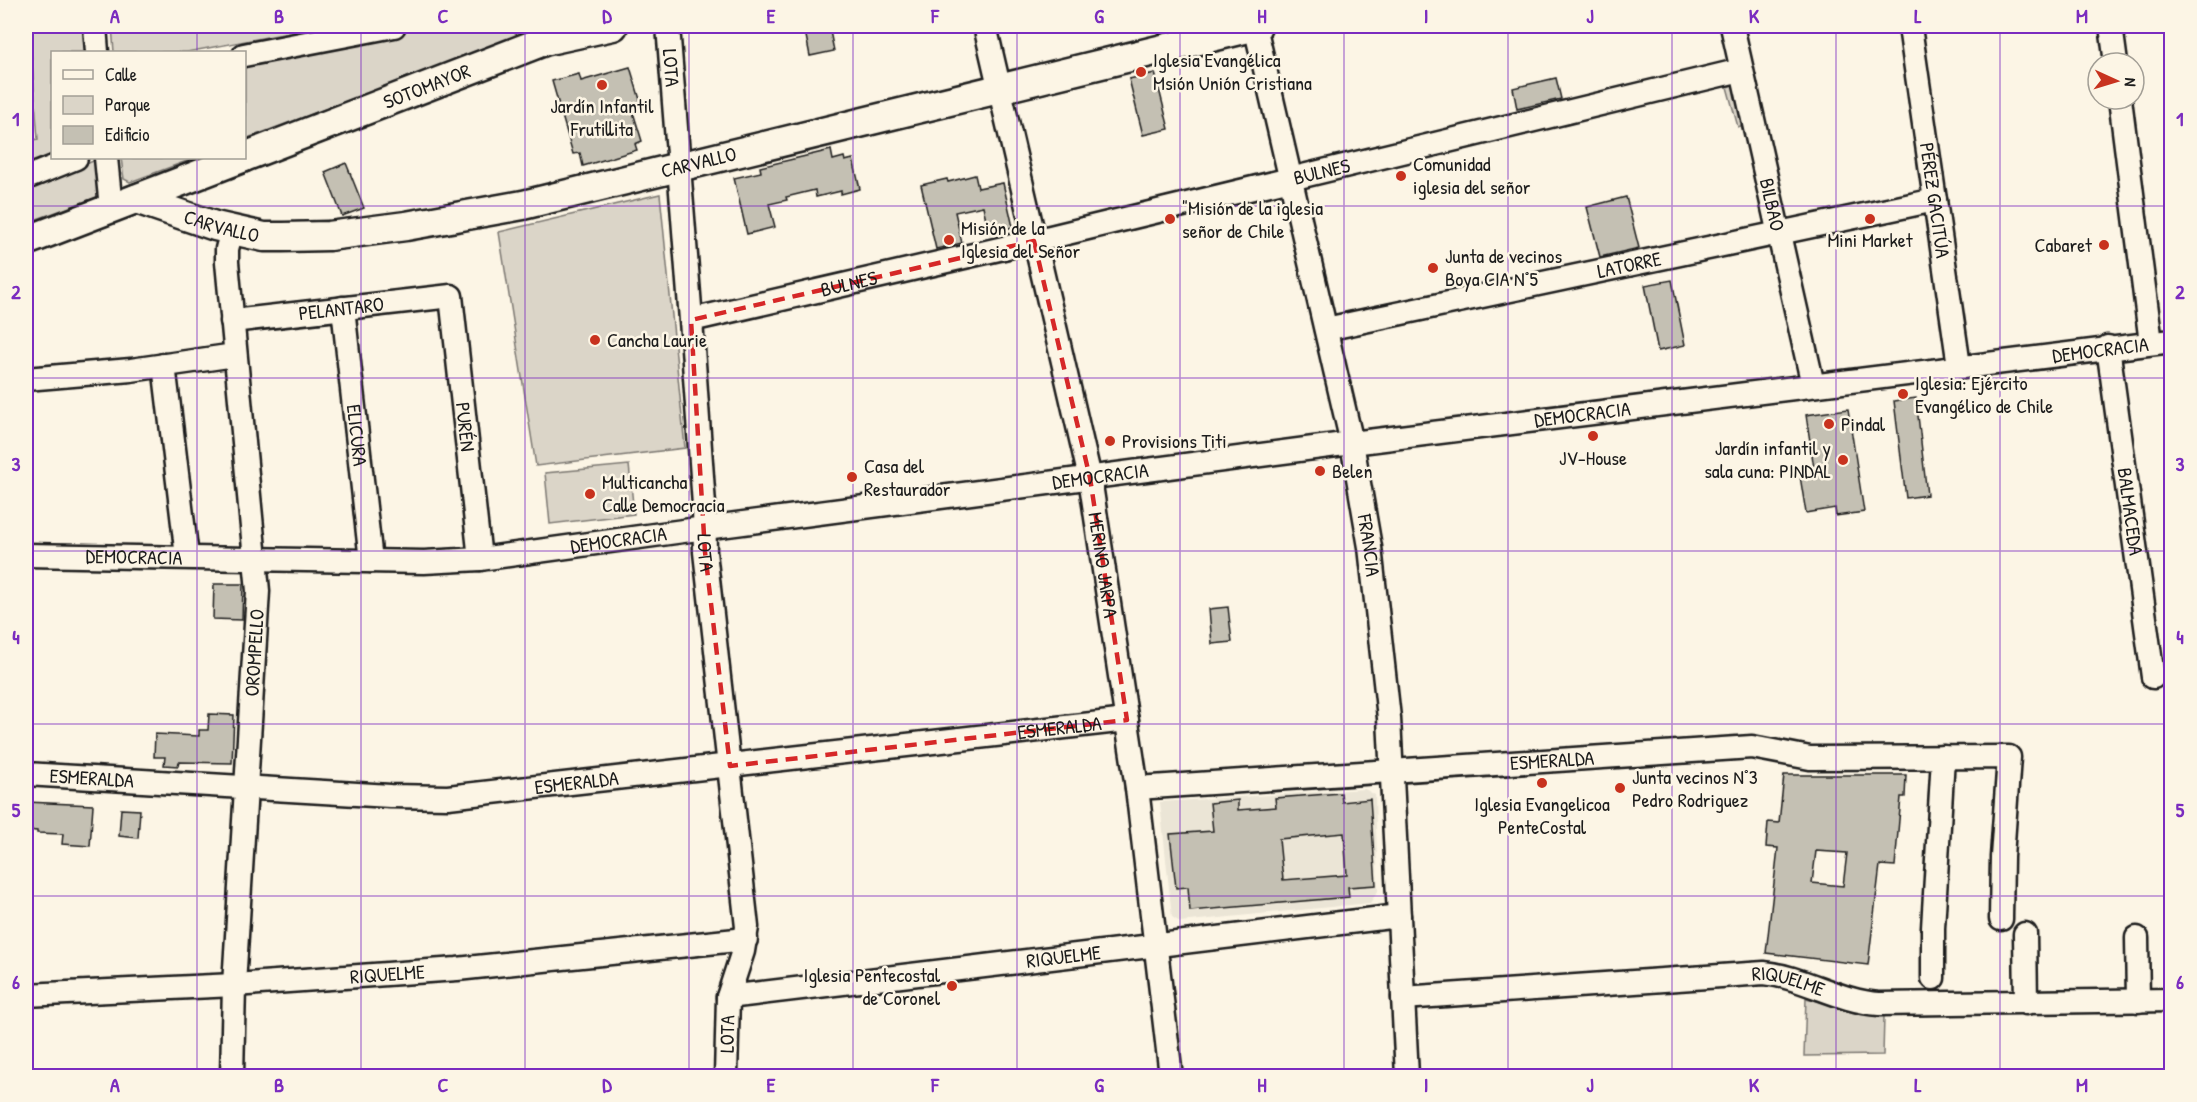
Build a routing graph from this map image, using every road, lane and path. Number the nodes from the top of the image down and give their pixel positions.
1 (95, 26) edge
2 (394, 26) edge
3 (613, 26) edge
4 (668, 26) edge
5 (985, 26) edge
6 (1256, 26) edge
7 (1732, 26) edge
8 (2111, 26) edge
9 (553, 33) edge
10 (1911, 34) dead end
11 (97, 51) edge
12 (2114, 51) edge
13 (246, 55) edge
14 (1741, 70) junction
15 (999, 88) junction
16 (2122, 111) edge
17 (246, 156) edge
18 (74, 159) edge
19 (106, 159) edge
20 (238, 159) edge
21 (680, 165) junction
22 (26, 178) edge
23 (1290, 178) junction
24 (1935, 200) junction
25 (123, 203) junction
26 (232, 230) junction
27 (1778, 233) junction
28 (26, 241) edge
29 (1034, 241) junction
30 (451, 296) joint
31 (343, 308) junction
32 (691, 320) junction
33 (232, 321) junction
34 (1326, 329) junction
35 (2161, 342) edge
36 (2108, 347) junction
37 (235, 355) junction
38 (164, 365) junction
39 (1959, 366) junction
40 (26, 379) edge
41 (1813, 385) junction
42 (1352, 443) junction
43 (1090, 478) junction
44 (705, 528) junction
45 (26, 555) edge
46 (187, 557) junction
47 (256, 558) junction
48 (480, 559) junction
49 (371, 561) junction
50 (2153, 677) dead end
51 (1127, 720) junction
52 (1943, 757) junction
53 (730, 766) junction
54 (1392, 771) junction
55 (26, 774) edge
56 (246, 787) junction
57 (1137, 788) junction
58 (1399, 916) junction
59 (2001, 920) dead end
60 (2025, 934) dead end
61 (2137, 938) dead end
62 (746, 939) junction
63 (1156, 944) junction
64 (1933, 978) dead end
65 (234, 985) junction
66 (26, 995) edge
67 (728, 997) junction
68 (1403, 998) junction
69 (2172, 1000) edge
70 (2138, 1001) junction
71 (2026, 1003) junction
72 (232, 1077) edge
73 (726, 1077) edge
74 (1171, 1077) edge
75 (1407, 1077) edge

1 - 11 street
2 - 13 street
3 - 9 main road, SOTOMAYOR
4 - 21 street, LOTA
5 - 15 street, MERINO JARPA
6 - 15 main road, CARVALLO
6 - 23 street, FRANCIA
7 - 14 street, BILBAO
8 - 12 street
9 - 17 main road, SOTOMAYOR
10 - 24 street, PÉREZ GACITÚA
14 - 23 street, BULNES
14 - 27 street, BILBAO
15 - 21 main road, CARVALLO
15 - 29 street, MERINO JARPA
16 - 35 street
18 - 22 street
19 - 25 street
20 - 25 main road, SOTOMAYOR
21 - 26 main road, CARVALLO
21 - 32 street, LOTA
23 - 29 street, BULNES
23 - 34 street, FRANCIA
24 - 27 street, LATORRE
24 - 39 street, PÉREZ GACITÚA
25 - 26 main road, CARVALLO
25 - 28 main road, SOTOMAYOR
26 - 33 street, OROMPELLO
27 - 34 street, LATORRE
27 - 41 street, BILBAO
29 - 32 street, BULNES
29 - 43 street, MERINO JARPA
30 - 31 street, PELANTARO
30 - 48 street, PURÉN
31 - 33 street, PELANTARO
31 - 49 street, ELICURA
32 - 44 street, LOTA
33 - 37 street, OROMPELLO
34 - 42 street, FRANCIA
35 - 36 street, DEMOCRACIA
36 - 39 street, DEMOCRACIA
36 - 50 street, BALMACEDA
37 - 38 street
37 - 47 street, OROMPELLO
38 - 40 street
38 - 46 street
39 - 41 street, DEMOCRACIA
41 - 42 street, DEMOCRACIA
42 - 43 street, DEMOCRACIA
42 - 54 street, FRANCIA
43 - 44 street, DEMOCRACIA
43 - 51 street, MERINO JARPA
44 - 48 street, DEMOCRACIA
44 - 53 street, LOTA
45 - 46 street, DEMOCRACIA
46 - 47 street, DEMOCRACIA
47 - 49 street, DEMOCRACIA
47 - 56 street, OROMPELLO
48 - 49 street, DEMOCRACIA
51 - 53 street, ESMERALDA
51 - 57 street, MERINO JARPA
52 - 54 street, ESMERALDA
52 - 59 street, ESMERALDA
52 - 64 street
53 - 56 street, ESMERALDA
53 - 62 street, LOTA
54 - 57 street, ESMERALDA
54 - 58 street, FRANCIA
55 - 56 street, ESMERALDA
56 - 65 street, OROMPELLO
57 - 63 street, MERINO JARPA
58 - 63 street, RIQUELME
58 - 68 street, FRANCIA
60 - 71 street
61 - 70 street
62 - 65 street, RIQUELME
62 - 67 street, LOTA
63 - 67 street, RIQUELME
63 - 74 street, MERINO JARPA
65 - 66 street, RIQUELME
65 - 72 street, OROMPELLO
67 - 73 street, LOTA
68 - 71 street, RIQUELME
68 - 75 street, FRANCIA
69 - 70 street, RIQUELME
70 - 71 street, RIQUELME

